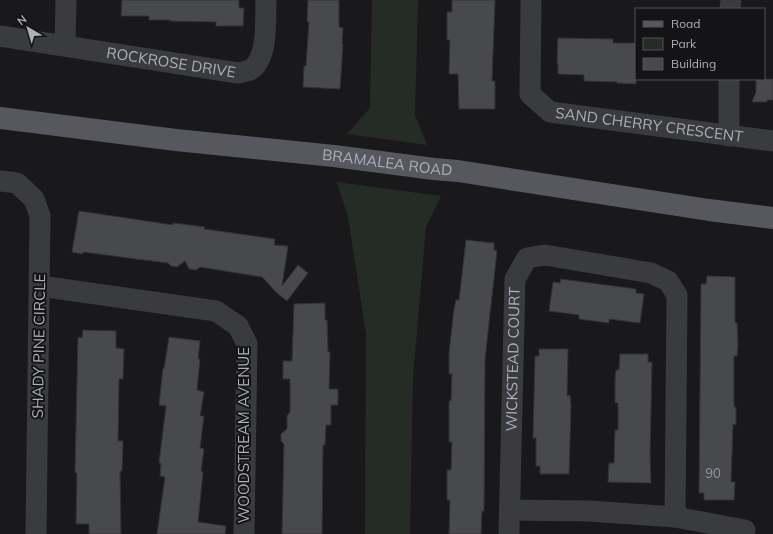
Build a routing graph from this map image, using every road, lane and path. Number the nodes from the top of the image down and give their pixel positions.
1 (66, 0) edge
2 (266, 0) edge
3 (531, 0) edge
4 (0, 36) edge
5 (65, 45) junction
6 (729, 80) edge
7 (0, 118) edge
8 (729, 136) junction
9 (773, 141) edge
10 (0, 181) edge
11 (773, 218) edge
12 (40, 286) junction
13 (510, 510) junction
14 (675, 516) junction
15 (745, 530) dead end
16 (36, 534) edge
17 (244, 534) edge
18 (509, 534) edge

1 - 5 street
2 - 5 street, ROCKROSE DRIVE
3 - 8 street, SAND CHERRY CRESCENT
4 - 5 street, ROCKROSE DRIVE
6 - 8 street
7 - 11 main road, BRAMALEA ROAD
8 - 9 street, SAND CHERRY CRESCENT
10 - 12 street, SHADY PINE CIRCLE
12 - 16 street, SHADY PINE CIRCLE
12 - 17 street, WOODSTREAM AVENUE
13 - 14 street
13 - 14 street, WICKSTEAD COURT
13 - 18 street, WICKSTEAD COURT
14 - 15 street

